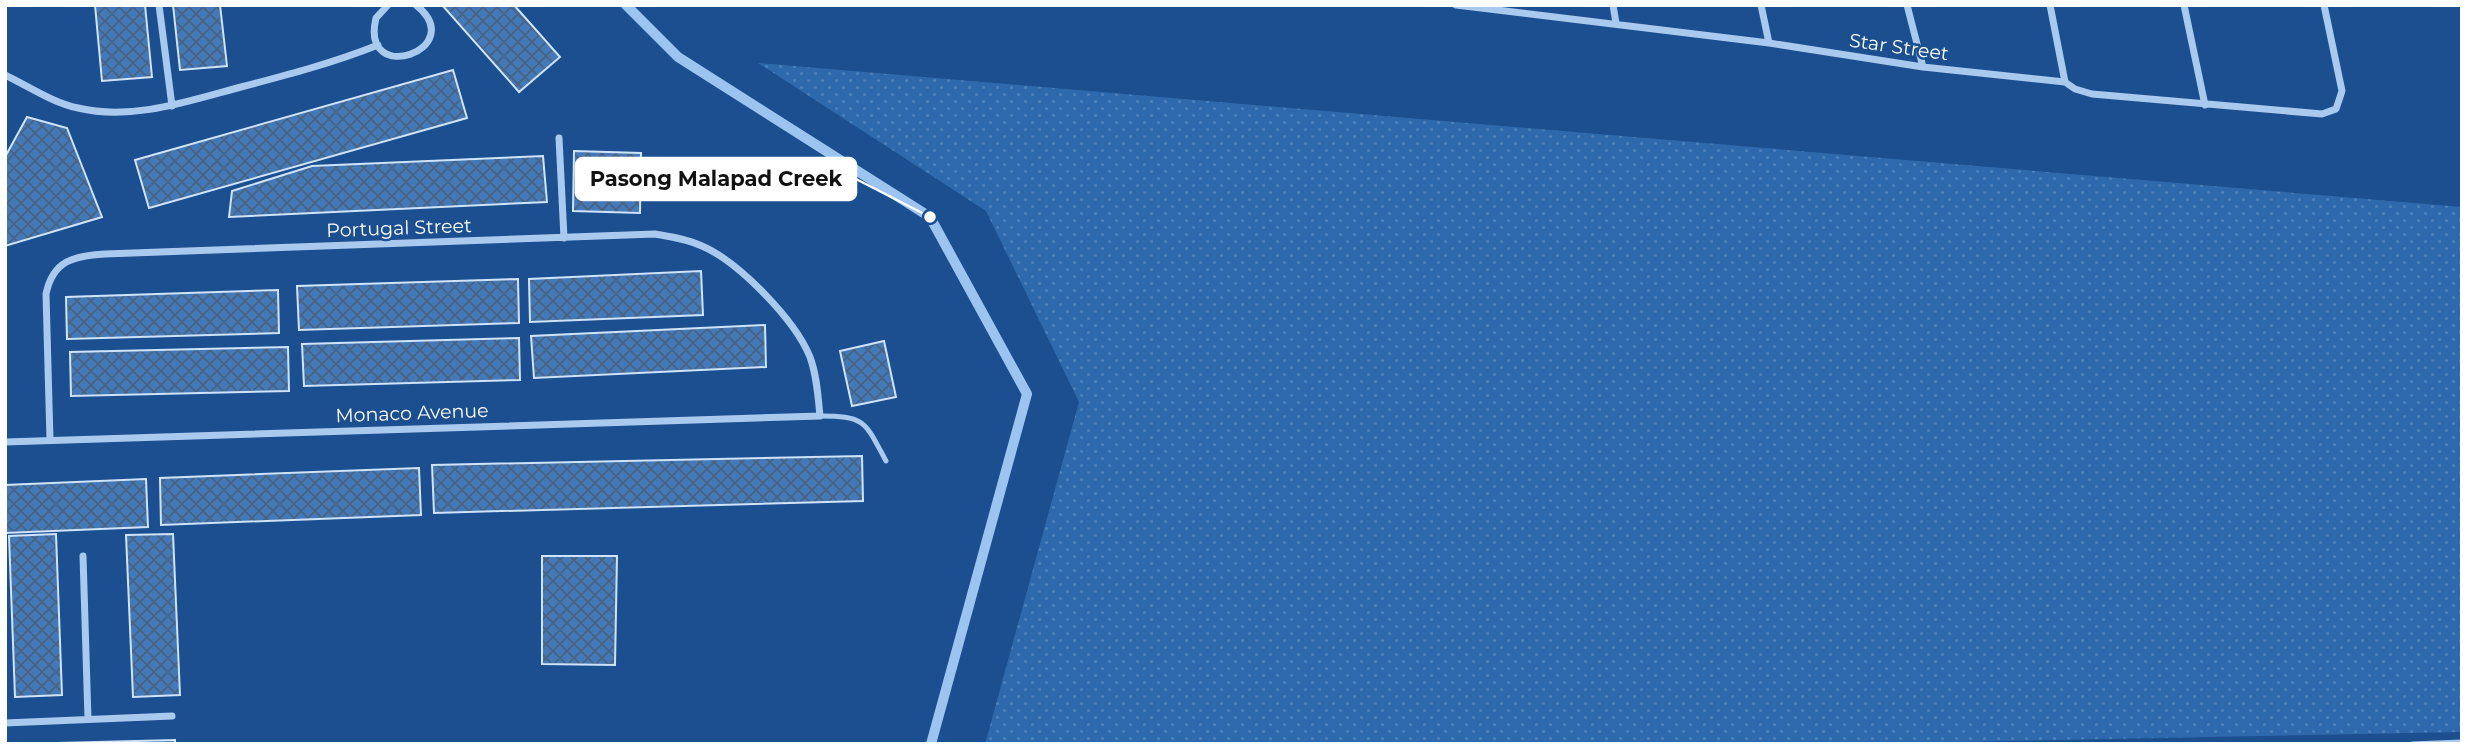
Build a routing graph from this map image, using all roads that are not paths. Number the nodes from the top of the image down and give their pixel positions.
1 (159, 5) edge
2 (388, 5) edge
3 (416, 5) edge
4 (1456, 5) edge
5 (1613, 5) edge
6 (1761, 5) edge
7 (1907, 5) edge
8 (2049, 5) edge
9 (2184, 5) edge
10 (2323, 5) edge
11 (1616, 23) junction
12 (1769, 43) junction
13 (378, 45) junction
14 (1923, 67) junction
15 (5, 75) edge
16 (2065, 82) junction
17 (2206, 105) junction
18 (172, 106) junction
19 (559, 138) dead end
20 (564, 238) junction
21 (820, 416) junction
22 (50, 440) junction
23 (5, 442) edge
24 (886, 461) dead end
25 (83, 556) dead end
26 (172, 716) dead end
27 (88, 719) junction
28 (5, 723) edge
29 (2462, 742) edge
30 (2412, 744) edge

1 - 18 street
2 - 13 street
3 - 13 street
4 - 11 street, Star Street
5 - 11 street
6 - 12 street
7 - 14 street
8 - 16 street
9 - 17 street
10 - 17 street, Star Street
11 - 12 street, Star Street
12 - 14 street, Star Street
13 - 18 street
14 - 16 street, Star Street
15 - 18 street
16 - 17 street, Star Street
19 - 20 street
20 - 21 street, Portugal Street
20 - 22 street, Portugal Street
21 - 22 street, Monaco Avenue
21 - 24 lane
22 - 23 street, Monaco Avenue
25 - 27 street
26 - 27 street
27 - 28 street
29 - 30 lane

